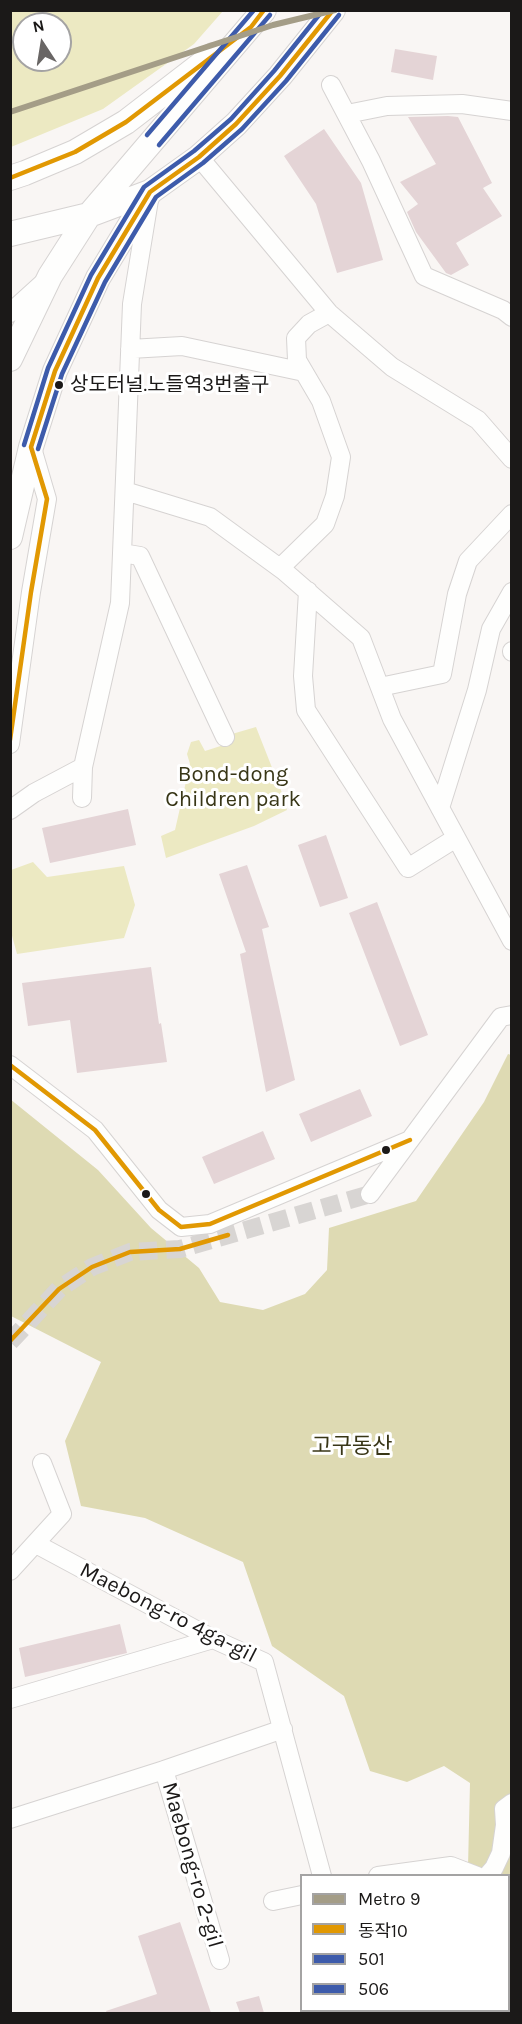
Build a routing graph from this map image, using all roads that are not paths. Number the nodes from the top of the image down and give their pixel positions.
1 (333, 10) edge
2 (257, 19) edge
3 (331, 85) dead end
4 (512, 111) edge
5 (347, 114) junction
6 (200, 157) junction
7 (10, 178) edge
8 (150, 192) junction
9 (89, 215) junction
10 (10, 234) edge
11 (50, 276) junction
12 (10, 313) edge
13 (329, 313) junction
14 (512, 316) edge
15 (130, 349) junction
16 (10, 359) edge
17 (304, 372) junction
18 (31, 447) junction
19 (512, 459) edge
20 (125, 491) junction
21 (512, 514) edge
22 (10, 537) edge
23 (122, 553) junction
24 (280, 568) junction
25 (308, 591) junction
26 (512, 592) edge
27 (380, 687) junction
28 (225, 737) dead end
29 (10, 744) edge
30 (83, 767) junction
31 (82, 798) dead end
32 (440, 808) junction
33 (10, 810) edge
34 (456, 838) junction
35 (512, 941) edge
36 (512, 1015) edge
37 (10, 1065) edge
38 (410, 1140) junction
39 (370, 1194) tunnel mouth
40 (42, 1463) dead end
41 (36, 1544) junction
42 (10, 1571) edge
43 (213, 1639) junction
44 (10, 1699) edge
45 (283, 1729) junction
46 (165, 1770) junction
47 (512, 1803) edge
48 (10, 1819) edge
49 (322, 1874) edge
50 (386, 1874) edge
51 (474, 1874) edge
52 (488, 1874) edge
53 (300, 1895) edge
54 (273, 1901) dead end
55 (220, 1960) dead end

1 - 6 main road
2 - 7 main road
2 - 9 main road
3 - 5 street
4 - 5 street
5 - 14 street
6 - 8 main road
6 - 13 street
8 - 9 main road
8 - 15 street
8 - 18 main road
9 - 10 main road
9 - 11 main road
11 - 12 street
11 - 16 main road
13 - 17 street
13 - 19 street
15 - 17 street
15 - 20 street
17 - 24 street
18 - 22 main road
18 - 29 street
20 - 23 street
20 - 24 street
21 - 27 street
23 - 28 street
23 - 30 street
24 - 25 street
25 - 27 street
25 - 34 street
26 - 32 street
27 - 32 street
30 - 31 street
30 - 33 street
32 - 34 street
34 - 35 street
36 - 38 street
37 - 38 street
38 - 39 street
40 - 41 street
41 - 42 street
41 - 43 street, Maebong-ro 4ga-gil
43 - 44 street
43 - 45 street, Maebong-ro 4ga-gil
45 - 46 street, Maebong-ro 2-gil
45 - 49 street, Maebong-ro 4ga-gil
46 - 48 street, Maebong-ro 2-gil
46 - 55 street, Maebong-ro 2-gil
47 - 52 street
50 - 51 street
53 - 54 street

